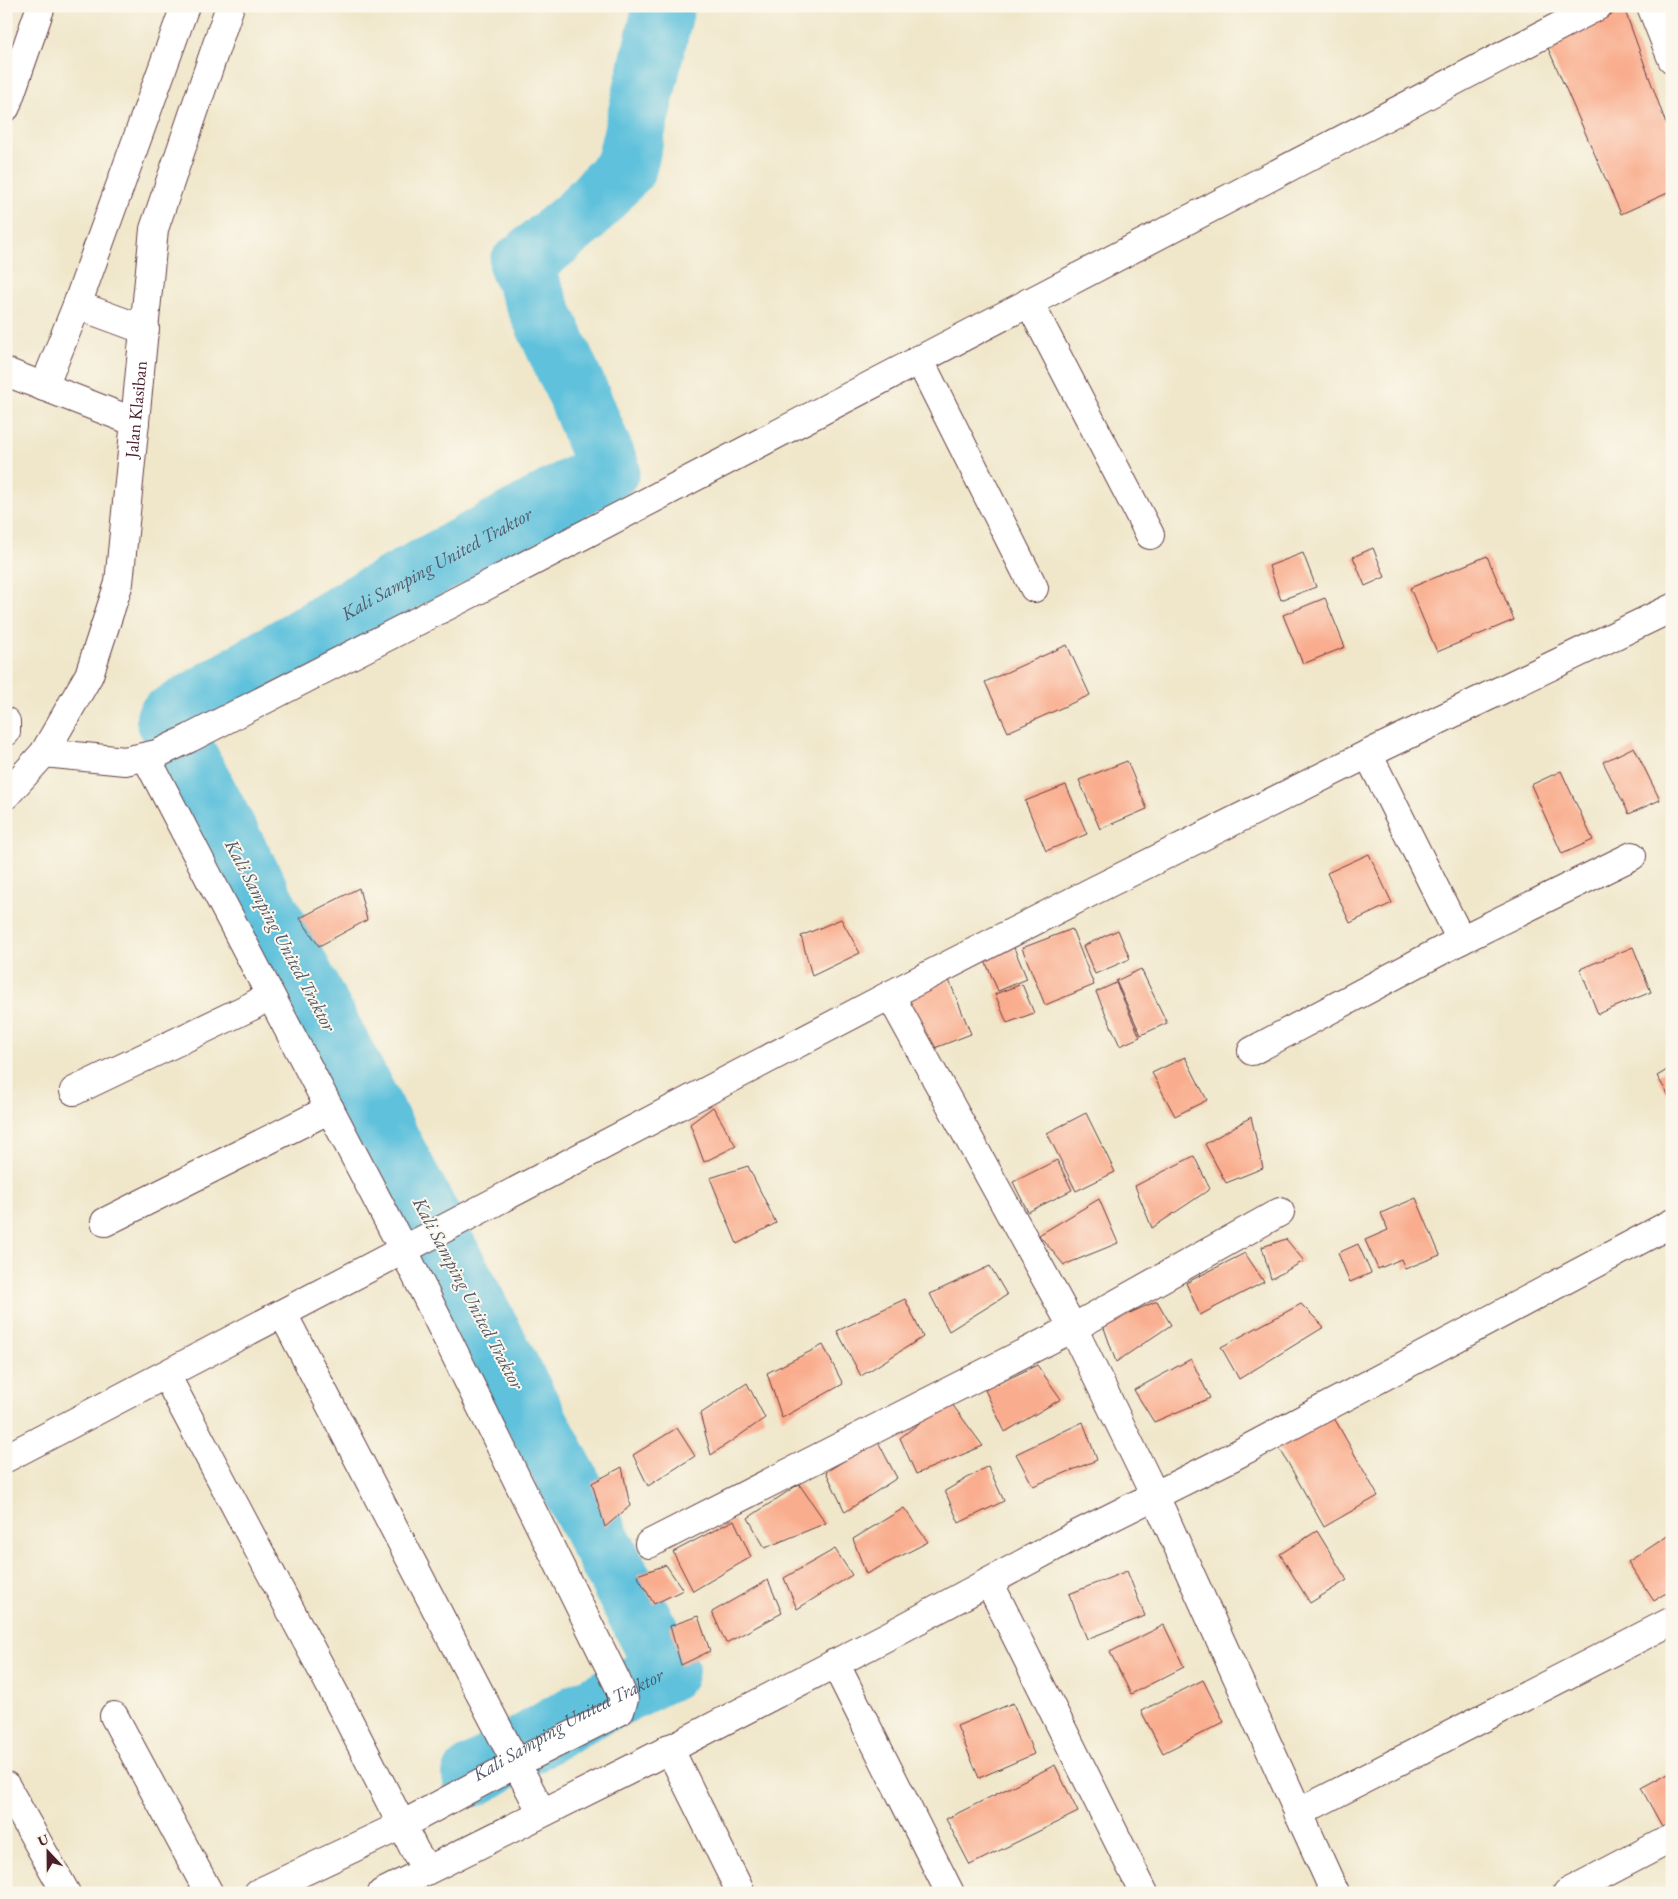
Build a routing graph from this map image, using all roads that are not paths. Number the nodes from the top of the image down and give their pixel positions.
1 (41, 6) edge
2 (185, 6) edge
3 (230, 6) edge
4 (1598, 6) edge
5 (1651, 6) edge
6 (1672, 60) edge
7 (6, 107) edge
8 (1029, 302) junction
9 (77, 306) junction
10 (145, 330) junction
11 (919, 359) junction
12 (6, 372) edge
13 (44, 387) junction
14 (135, 422) junction
15 (1150, 535) dead end
16 (1034, 588) dead end
17 (1672, 608) edge
18 (6, 722) edge
19 (6, 732) edge
20 (44, 753) junction
21 (1368, 754) junction
22 (151, 756) junction
23 (6, 795) edge
24 (1632, 856) dead end
25 (1461, 940) junction
26 (270, 995) junction
27 (890, 995) junction
28 (1252, 1051) dead end
29 (74, 1091) dead end
30 (330, 1109) junction
31 (1280, 1212) dead end
32 (105, 1222) dead end
33 (1672, 1223) edge
34 (411, 1247) junction
35 (284, 1314) junction
36 (1073, 1328) junction
37 (166, 1375) junction
38 (6, 1458) edge
39 (1155, 1496) junction
40 (649, 1544) dead end
41 (989, 1582) junction
42 (1672, 1621) edge
43 (835, 1663) junction
44 (114, 1716) dead end
45 (669, 1748) junction
46 (6, 1786) edge
47 (528, 1787) junction
48 (1298, 1813) junction
49 (1672, 1838) edge
50 (412, 1845) junction
51 (66, 1893) edge
52 (209, 1893) edge
53 (258, 1893) edge
54 (382, 1893) edge
55 (741, 1893) edge
56 (950, 1893) edge
57 (1144, 1893) edge
58 (1335, 1893) edge
59 (1567, 1893) edge

1 - 7 street
2 - 9 street
3 - 10 street, Jalan Klasiban
4 - 8 street
5 - 6 street
8 - 11 street
8 - 15 street
9 - 10 street
9 - 13 street
10 - 14 street, Jalan Klasiban
11 - 16 street
11 - 22 street
12 - 13 street
13 - 14 street
14 - 20 street, Jalan Klasiban
17 - 21 street
18 - 19 street
20 - 22 street
20 - 23 street, Jalan Klasiban
21 - 25 street
21 - 27 street
22 - 26 street
24 - 25 street
25 - 28 street
26 - 29 street
26 - 30 street
27 - 34 street
27 - 36 street
30 - 32 street
30 - 34 street
31 - 36 street
33 - 39 street
34 - 35 street
34 - 47 street
35 - 37 street
35 - 47 street
36 - 39 street
36 - 40 street
37 - 38 street
37 - 50 street
39 - 41 street
39 - 48 street
41 - 43 street
41 - 57 street
42 - 48 street
43 - 45 street
43 - 56 street
44 - 52 street
45 - 47 street
45 - 55 street
46 - 51 street
47 - 50 street
47 - 50 street
48 - 58 street
49 - 59 street
50 - 53 street
50 - 54 street

